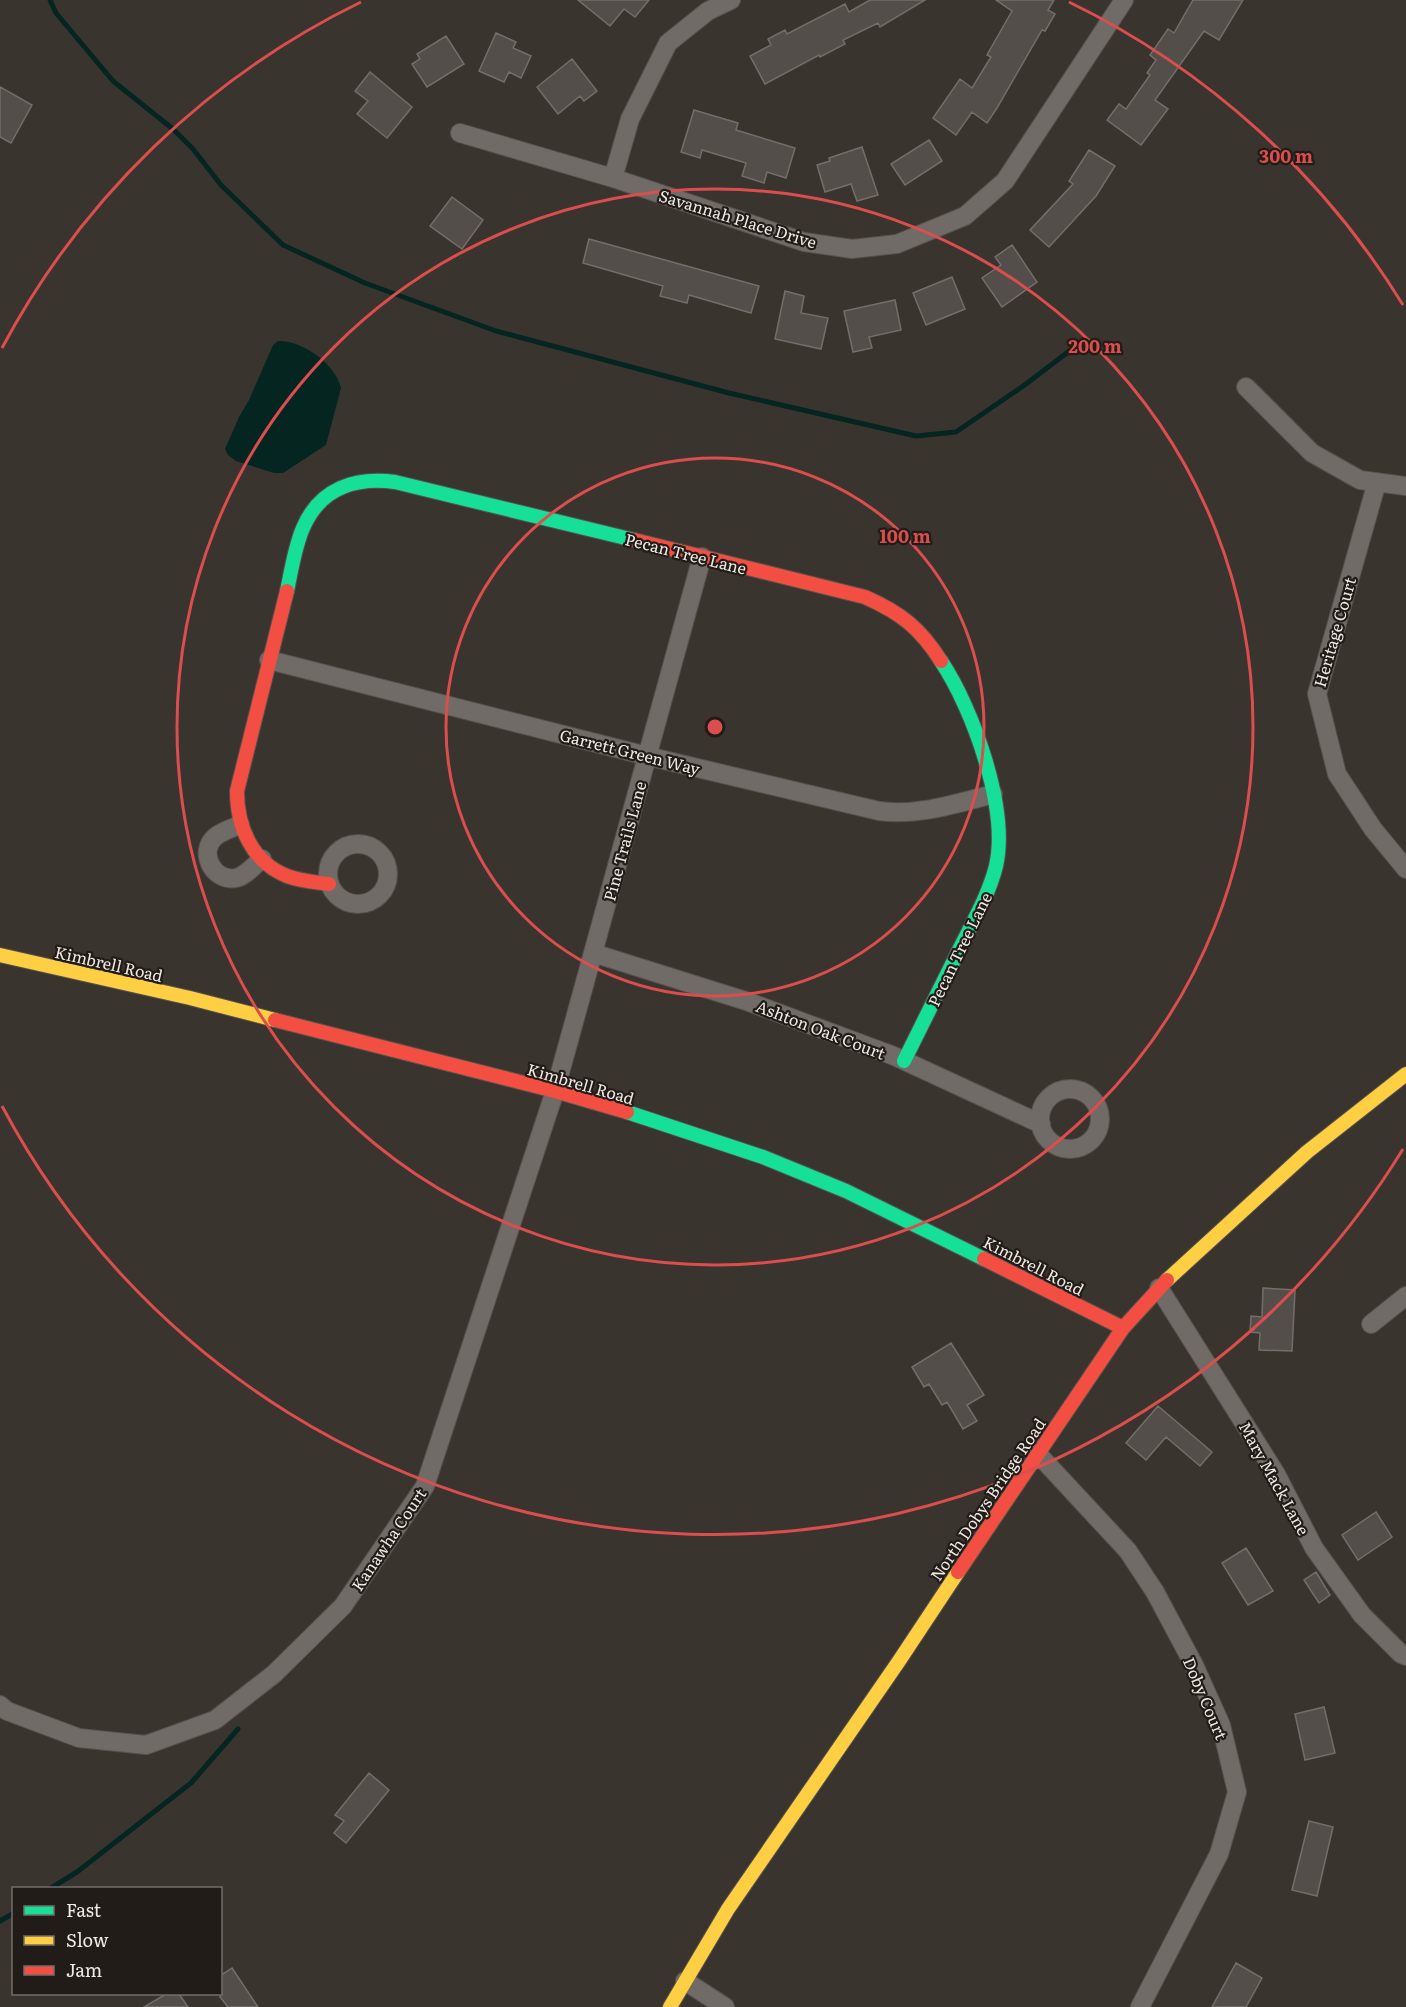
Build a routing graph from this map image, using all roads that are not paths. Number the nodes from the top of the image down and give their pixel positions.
1 (731, 0) edge
2 (1124, 0) edge
3 (460, 133) dead end
4 (613, 178) junction
5 (1246, 387) dead end
6 (1377, 482) junction
7 (1406, 486) edge
8 (702, 557) junction
9 (269, 660) junction
10 (647, 756) junction
11 (993, 794) junction
12 (240, 825) junction
13 (262, 858) junction
14 (1406, 869) edge
15 (329, 884) dead end
16 (593, 953) junction
17 (0, 955) edge
18 (904, 1060) junction
19 (1406, 1074) edge
20 (555, 1091) junction
21 (1041, 1124) dead end
22 (1159, 1288) junction
23 (1406, 1296) edge
24 (1371, 1324) dead end
25 (1123, 1328) junction
26 (1037, 1453) junction
27 (1406, 1656) edge
28 (0, 1705) edge
29 (685, 1982) junction
30 (670, 2007) edge
31 (724, 2007) edge
32 (1140, 2007) edge

1 - 4 street
2 - 4 street, Savannah Place Drive
3 - 4 street, Savannah Place Drive
5 - 6 street
6 - 7 street
6 - 14 street, Heritage Court
8 - 9 street, Pecan Tree Lane
8 - 10 street, Pine Trails Lane
8 - 11 street, Pecan Tree Lane
9 - 10 street, Garrett Green Way
9 - 12 street, Pecan Tree Lane
10 - 11 street, Garrett Green Way
10 - 16 street, Pine Trails Lane
11 - 18 street, Pecan Tree Lane
12 - 13 street, Pecan Tree Lane
12 - 13 street
13 - 15 street, Pecan Tree Lane
16 - 18 street, Ashton Oak Court
16 - 20 street, Pine Trails Lane
17 - 20 street, Kimbrell Road
18 - 21 street, Ashton Oak Court
19 - 22 street, North Dobys Bridge Road
20 - 25 street, Kimbrell Road
20 - 28 street, Kanawha Court
22 - 25 street, North Dobys Bridge Road
22 - 27 street, Mary Mack Lane
23 - 24 street
25 - 26 street, North Dobys Bridge Road
26 - 29 street, North Dobys Bridge Road
26 - 32 street, Doby Court
29 - 30 street, North Dobys Bridge Road
29 - 31 street

